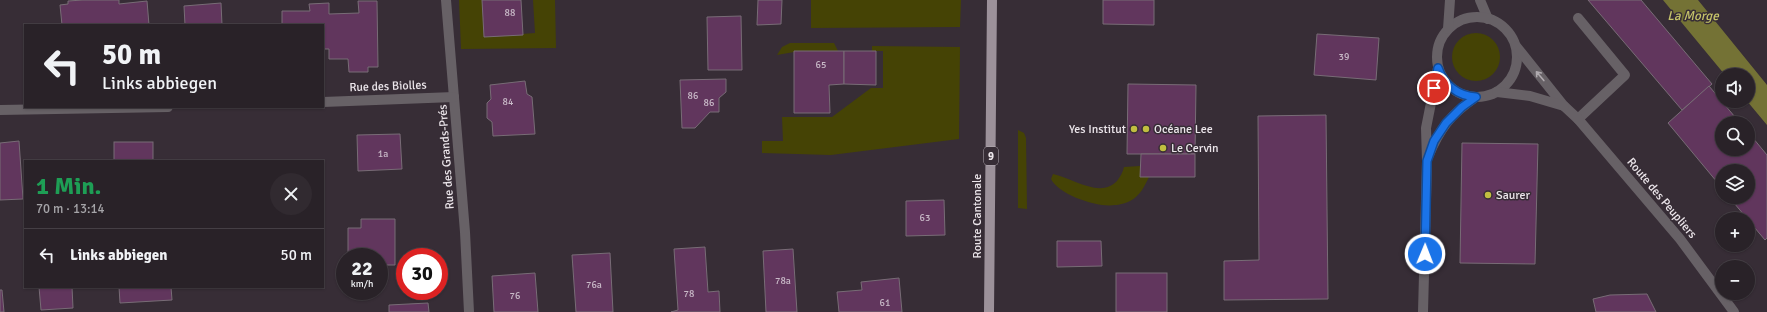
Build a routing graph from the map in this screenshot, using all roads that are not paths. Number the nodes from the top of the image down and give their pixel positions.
1 (446, 0) edge
2 (992, 0) edge
3 (1450, 0) edge
4 (1480, 0) edge
5 (1488, 18) junction
6 (1578, 18) dead end
7 (1448, 29) junction
8 (1516, 46) junction
9 (1438, 68) junction
10 (1497, 92) junction
11 (454, 97) junction
12 (1476, 97) junction
13 (324, 102) edge
14 (1564, 106) junction
15 (112, 108) edge
16 (0, 110) edge
17 (1578, 119) junction
18 (1427, 161) junction
19 (469, 312) edge
20 (990, 312) edge
21 (1423, 312) edge
22 (1734, 312) edge

1 - 11 street, Rue des Grands-Prés
2 - 20 main road, Route Cantonale / 9
3 - 7 street
4 - 5 street
5 - 7 street
5 - 8 street
6 - 17 street
7 - 9 street
8 - 10 street
14 -> 8 street, Route des Peupliers
9 - 12 street
9 - 18 street
10 - 12 street
10 - 14 street, Route des Peupliers
11 - 13 street, Rue des Biolles
11 - 19 street, Rue des Grands-Prés
12 - 18 street
14 - 17 street, Route des Peupliers
15 - 16 street
17 - 22 street, Route des Peupliers
18 - 21 street

